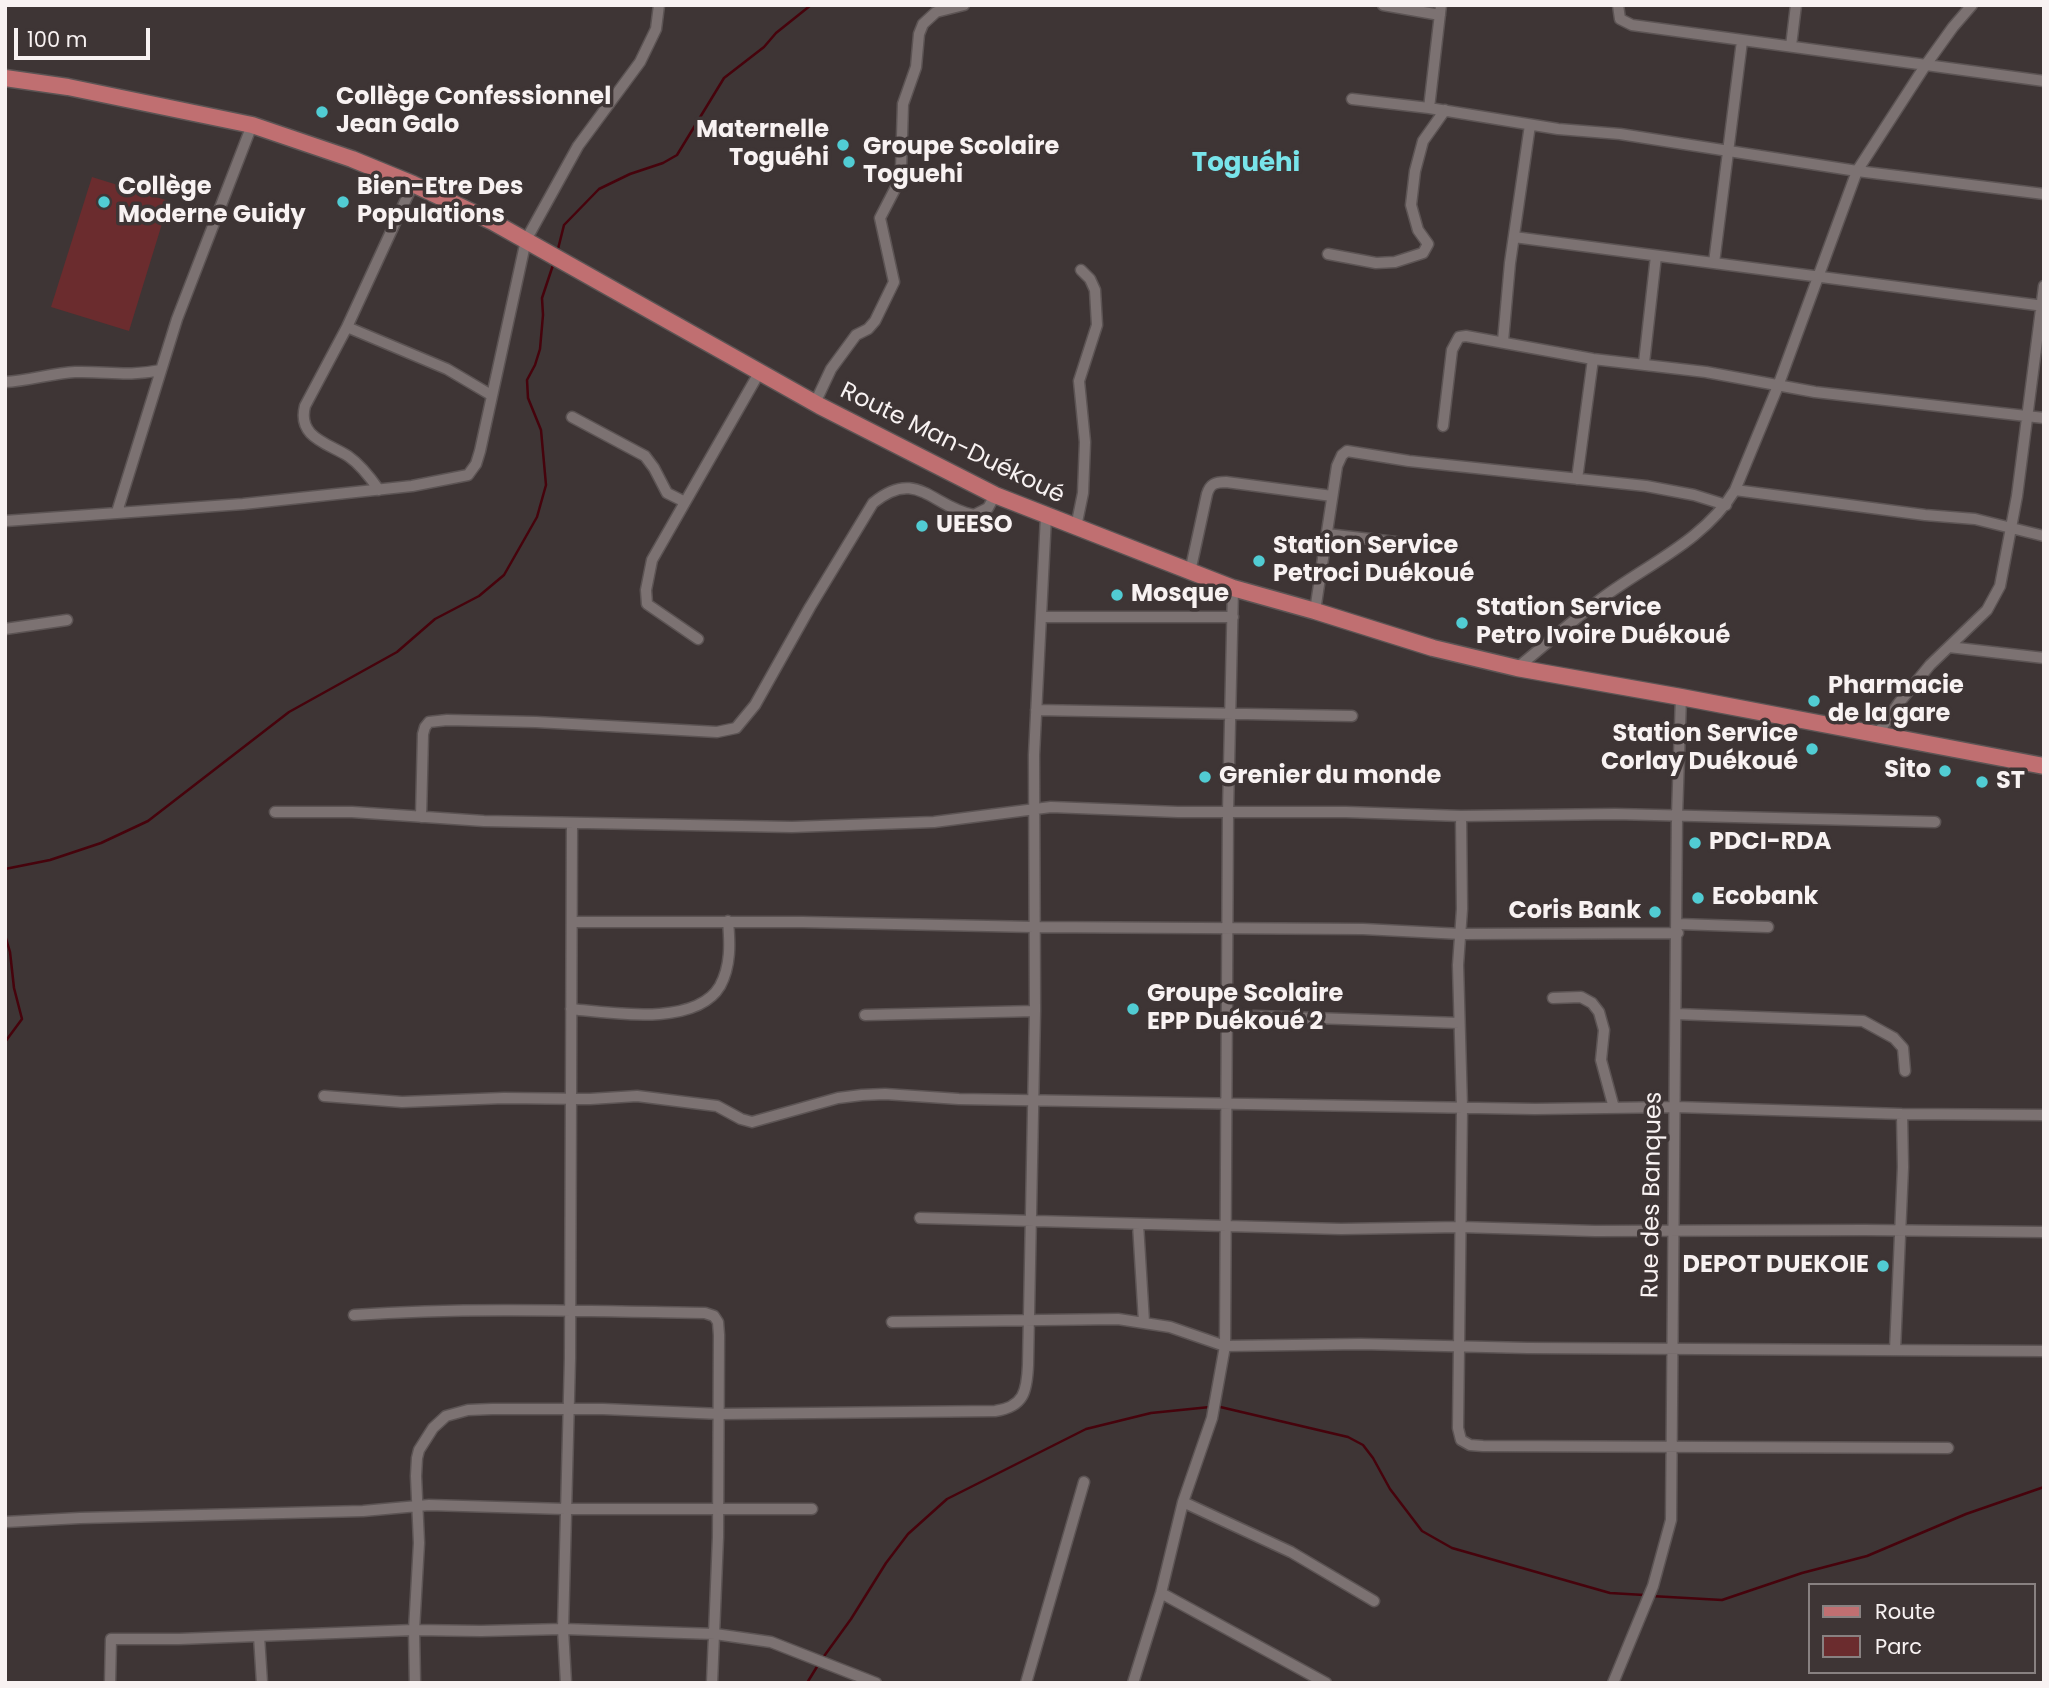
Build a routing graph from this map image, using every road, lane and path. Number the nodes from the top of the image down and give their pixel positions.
1 (659, 5) edge
2 (964, 5) edge
3 (1383, 5) edge
4 (1618, 5) edge
5 (1796, 5) edge
6 (1972, 5) edge
7 (1440, 10) edge
8 (1742, 41) junction
9 (1791, 46) junction
10 (1924, 65) junction
11 (5, 78) edge
12 (2044, 81) edge
13 (1352, 99) dead end
14 (1429, 108) junction
15 (1445, 110) junction
16 (252, 125) junction
17 (1530, 125) junction
18 (1726, 151) junction
19 (1857, 171) junction
20 (413, 184) junction
21 (2044, 194) edge
22 (1514, 237) junction
23 (526, 240) junction
24 (1328, 254) dead end
25 (1656, 256) junction
26 (1714, 263) junction
27 (1081, 270) dead end
28 (1819, 277) junction
29 (2044, 286) edge
30 (2043, 306) edge
31 (347, 327) junction
32 (1503, 341) junction
33 (1593, 359) junction
34 (1644, 363) junction
35 (161, 370) junction
36 (759, 373) junction
37 (5, 383) edge
38 (1778, 386) junction
39 (491, 395) junction
40 (815, 403) junction
41 (2026, 416) junction
42 (572, 417) dead end
43 (2044, 418) edge
44 (1443, 426) dead end
45 (1577, 479) junction
46 (379, 489) junction
47 (1735, 490) junction
48 (995, 495) junction
49 (1332, 496) junction
50 (685, 502) junction
51 (1726, 505) junction
52 (117, 512) junction
53 (1046, 516) junction
54 (5, 521) edge
55 (1076, 527) junction
56 (2011, 529) junction
57 (1327, 534) junction
58 (2044, 536) edge
59 (1404, 543) dead end
60 (1190, 572) junction
61 (1233, 588) junction
62 (1315, 611) junction
63 (1042, 617) junction
64 (1233, 617) junction
65 (66, 620) dead end
66 (5, 629) edge
67 (698, 639) dead end
68 (1948, 647) junction
69 (2044, 658) edge
70 (1517, 668) junction
71 (1681, 697) junction
72 (1036, 710) junction
73 (1231, 715) junction
74 (1352, 716) dead end
75 (1878, 733) junction
76 (2044, 766) edge
77 (1033, 808) junction
78 (275, 812) dead end
79 (1228, 812) junction
80 (1461, 816) junction
81 (1677, 816) junction
82 (421, 817) junction
83 (1935, 822) dead end
84 (572, 823) junction
85 (573, 922) junction
86 (728, 922) junction
87 (1034, 926) junction
88 (1768, 927) dead end
89 (1228, 928) junction
90 (1678, 928) junction
91 (1461, 934) junction
92 (1553, 998) dead end
93 (571, 1009) junction
94 (1035, 1011) junction
95 (1676, 1014) junction
96 (864, 1015) dead end
97 (1228, 1015) junction
98 (1459, 1023) junction
99 (1905, 1071) dead end
100 (324, 1096) dead end
101 (570, 1100) junction
102 (1033, 1100) junction
103 (1228, 1103) junction
104 (1676, 1107) junction
105 (1462, 1108) junction
106 (1614, 1108) junction
107 (1902, 1115) junction
108 (2044, 1115) edge
109 (920, 1219) dead end
110 (1031, 1221) junction
111 (1138, 1224) junction
112 (1226, 1226) junction
113 (1460, 1227) junction
114 (1673, 1231) junction
115 (1900, 1231) junction
116 (2044, 1232) edge
117 (569, 1312) junction
118 (354, 1315) dead end
119 (892, 1322) dead end
120 (1029, 1322) junction
121 (1144, 1322) junction
122 (1225, 1346) junction
123 (1458, 1346) junction
124 (1672, 1348) junction
125 (1895, 1350) junction
126 (2044, 1351) edge
127 (568, 1409) junction
128 (720, 1414) junction
129 (1672, 1445) junction
130 (1948, 1448) dead end
131 (1084, 1482) dead end
132 (1183, 1502) junction
133 (417, 1507) junction
134 (719, 1508) junction
135 (565, 1509) junction
136 (812, 1509) dead end
137 (5, 1522) edge
138 (1161, 1594) junction
139 (1374, 1601) dead end
140 (563, 1629) junction
141 (414, 1630) junction
142 (715, 1634) junction
143 (260, 1636) junction
144 (1134, 1682) edge
145 (1324, 1682) edge
146 (110, 1683) edge
147 (262, 1683) edge
148 (415, 1683) edge
149 (566, 1683) edge
150 (712, 1683) edge
151 (876, 1683) edge
152 (1026, 1683) edge
153 (1613, 1683) edge

1 - 23 street
2 - 40 street
3 - 7 street
4 - 8 street
5 - 9 street
6 - 10 street
7 - 14 street
8 - 9 street
8 - 18 street
9 - 10 street
10 - 12 street
10 - 19 street
11 - 16 main road, Route Man-Duékoué
13 - 14 street
14 - 15 street
15 - 17 street
15 - 24 street
16 - 20 main road, Route Man-Duékoué
16 - 35 street
17 - 18 street
17 - 22 street
18 - 19 street
18 - 26 street
19 - 21 street
19 - 28 street
20 - 23 main road, Route Man-Duékoué
20 - 31 street
22 - 25 street
22 - 32 street
23 - 36 main road, Route Man-Duékoué
23 - 39 street
25 - 26 street
25 - 34 street
26 - 28 street
27 - 55 street
28 - 30 street
28 - 38 street
29 - 30 street
30 - 41 street
31 - 39 street
31 - 46 street
32 - 33 street
32 - 44 street
33 - 34 street
33 - 45 street
34 - 38 street
35 - 37 street
35 - 52 street
36 - 40 main road, Route Man-Duékoué
36 - 50 street
38 - 41 street
38 - 47 street
39 - 46 street
40 - 48 main road, Route Man-Duékoué
41 - 43 street
41 - 56 street
42 - 50 street
45 - 49 street
45 - 51 street
46 - 52 street
47 - 51 street
47 - 56 street
48 - 53 main road, Route Man-Duékoué
48 - 82 street
49 - 57 street
49 - 60 street
50 - 67 street
51 - 70 street
52 - 54 street
53 - 55 main road, Route Man-Duékoué
53 - 63 street
55 - 60 main road, Route Man-Duékoué
56 - 58 street
56 - 68 street
57 - 59 street
57 - 62 street
60 - 61 main road, Route Man-Duékoué
61 - 62 main road, Route Man-Duékoué
61 - 64 street
62 - 70 main road, Route Man-Duékoué
63 - 64 street
63 - 72 street
64 - 73 street
65 - 66 street
68 - 69 street
68 - 75 street
70 - 71 main road, Route Man-Duékoué
71 - 75 main road, Route Man-Duékoué
71 - 81 street, Rue des Banques
72 - 73 street
72 - 77 street
73 - 74 street
73 - 79 street
75 - 76 main road, Route Man-Duékoué
77 - 79 street
77 - 84 street
77 - 87 street
78 - 82 street
79 - 80 street
79 - 89 street
80 - 81 street
80 - 91 street
81 - 83 street
81 - 90 street, Rue des Banques
82 - 84 street
84 - 85 street
85 - 86 street
85 - 93 street
86 - 87 street
86 - 93 street
87 - 89 street
87 - 94 street
88 - 90 street
89 - 91 street
89 - 97 street
90 - 91 street
90 - 95 street, Rue des Banques
91 - 98 street
92 - 106 street
93 - 101 street
94 - 96 street
94 - 102 street
95 - 99 street
95 - 104 street, Rue des Banques
97 - 98 street
97 - 103 street
98 - 105 street
100 - 101 street
101 - 102 street
101 - 117 street
102 - 103 street
102 - 110 street
103 - 105 street
103 - 112 street
104 - 106 street
104 - 107 street
104 - 114 street, Rue des Banques
105 - 106 street
105 - 113 street
107 - 108 street
107 - 115 street
109 - 110 street
110 - 111 street
110 - 120 street
111 - 112 street
111 - 121 street
112 - 113 street
112 - 122 street
113 - 114 street
113 - 123 street
114 - 115 street
114 - 124 street, Rue des Banques
115 - 116 street
115 - 125 street
117 - 118 street
117 - 127 street
117 - 128 street
119 - 120 street
120 - 121 street
120 - 128 street
121 - 122 street
122 - 123 street
122 - 132 street
123 - 124 street
123 - 129 street
124 - 125 street
124 - 129 street, Rue des Banques
125 - 126 street
127 - 128 street
127 - 133 street
127 - 135 street
128 - 134 street
129 - 130 street
129 - 153 street, Rue des Banques
131 - 152 street
132 - 138 street
132 - 139 street
133 - 135 street
133 - 137 street
133 - 141 street
134 - 135 street
134 - 136 street
134 - 142 street
135 - 140 street
138 - 144 street
138 - 145 street
140 - 141 street
140 - 142 street
140 - 149 street
141 - 143 street
141 - 148 street
142 - 150 street
142 - 151 street
143 - 146 street
143 - 147 street

